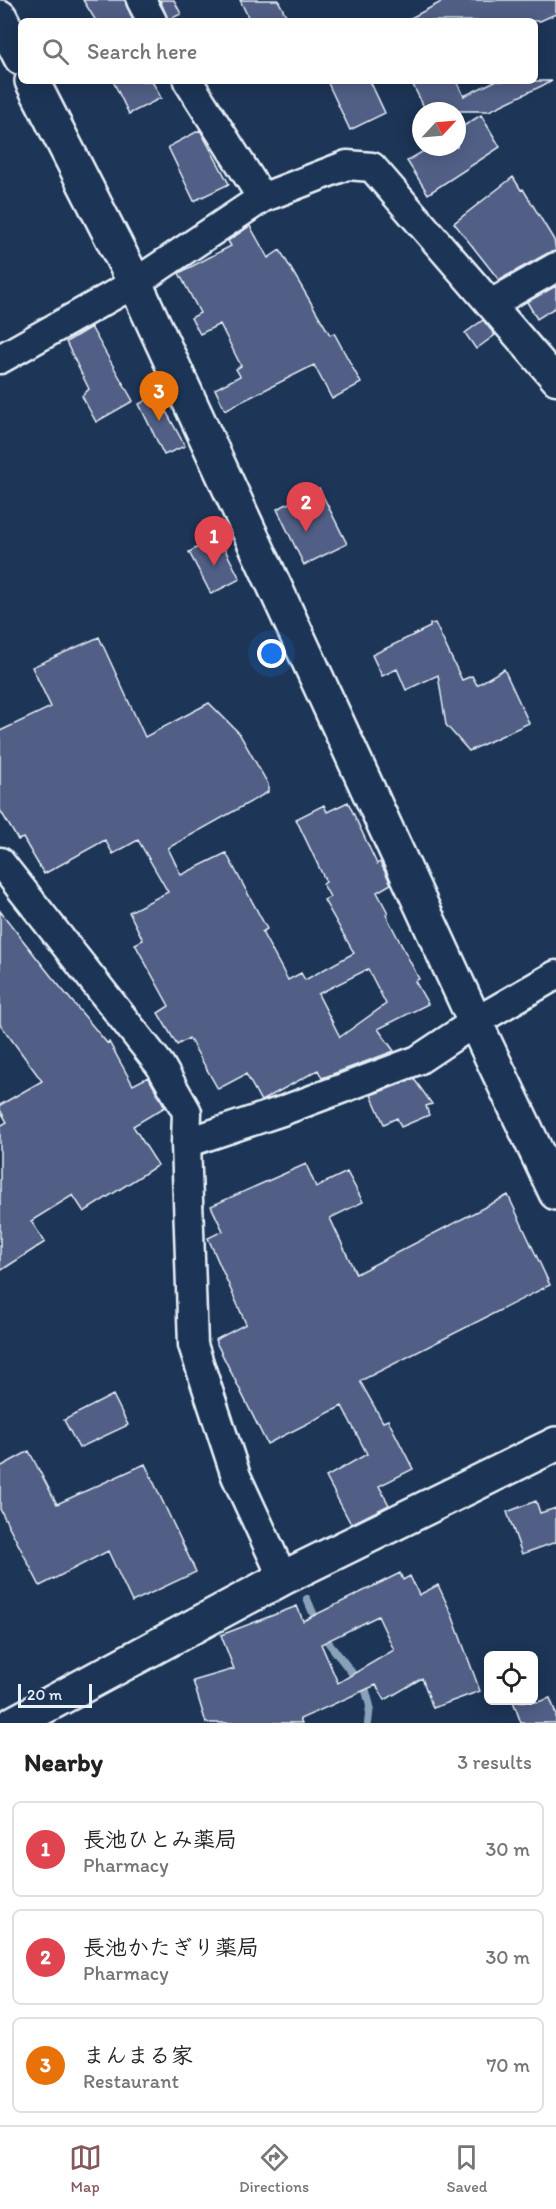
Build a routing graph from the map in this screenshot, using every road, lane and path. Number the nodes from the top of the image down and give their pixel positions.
1 (141, 0) edge
2 (0, 17) edge
3 (150, 18) edge
4 (18, 52) edge
5 (34, 84) edge
6 (190, 84) edge
7 (262, 198) junction
8 (556, 267) edge
9 (135, 284) junction
10 (491, 304) junction
11 (0, 359) edge
12 (556, 380) edge
13 (0, 862) edge
14 (556, 975) edge
15 (475, 1022) junction
16 (186, 1143) junction
17 (556, 1193) edge
18 (556, 1444) edge
19 (283, 1578) junction
20 (14, 1723) edge

1 - 3 street
2 - 4 street
5 - 9 street
6 - 7 street
7 - 9 street
7 - 10 street
8 - 10 street
9 - 11 street
9 - 15 street
10 - 12 street
13 - 16 street
14 - 15 street
15 - 16 street
15 - 17 street
16 - 19 street
18 - 19 street
19 - 20 street

